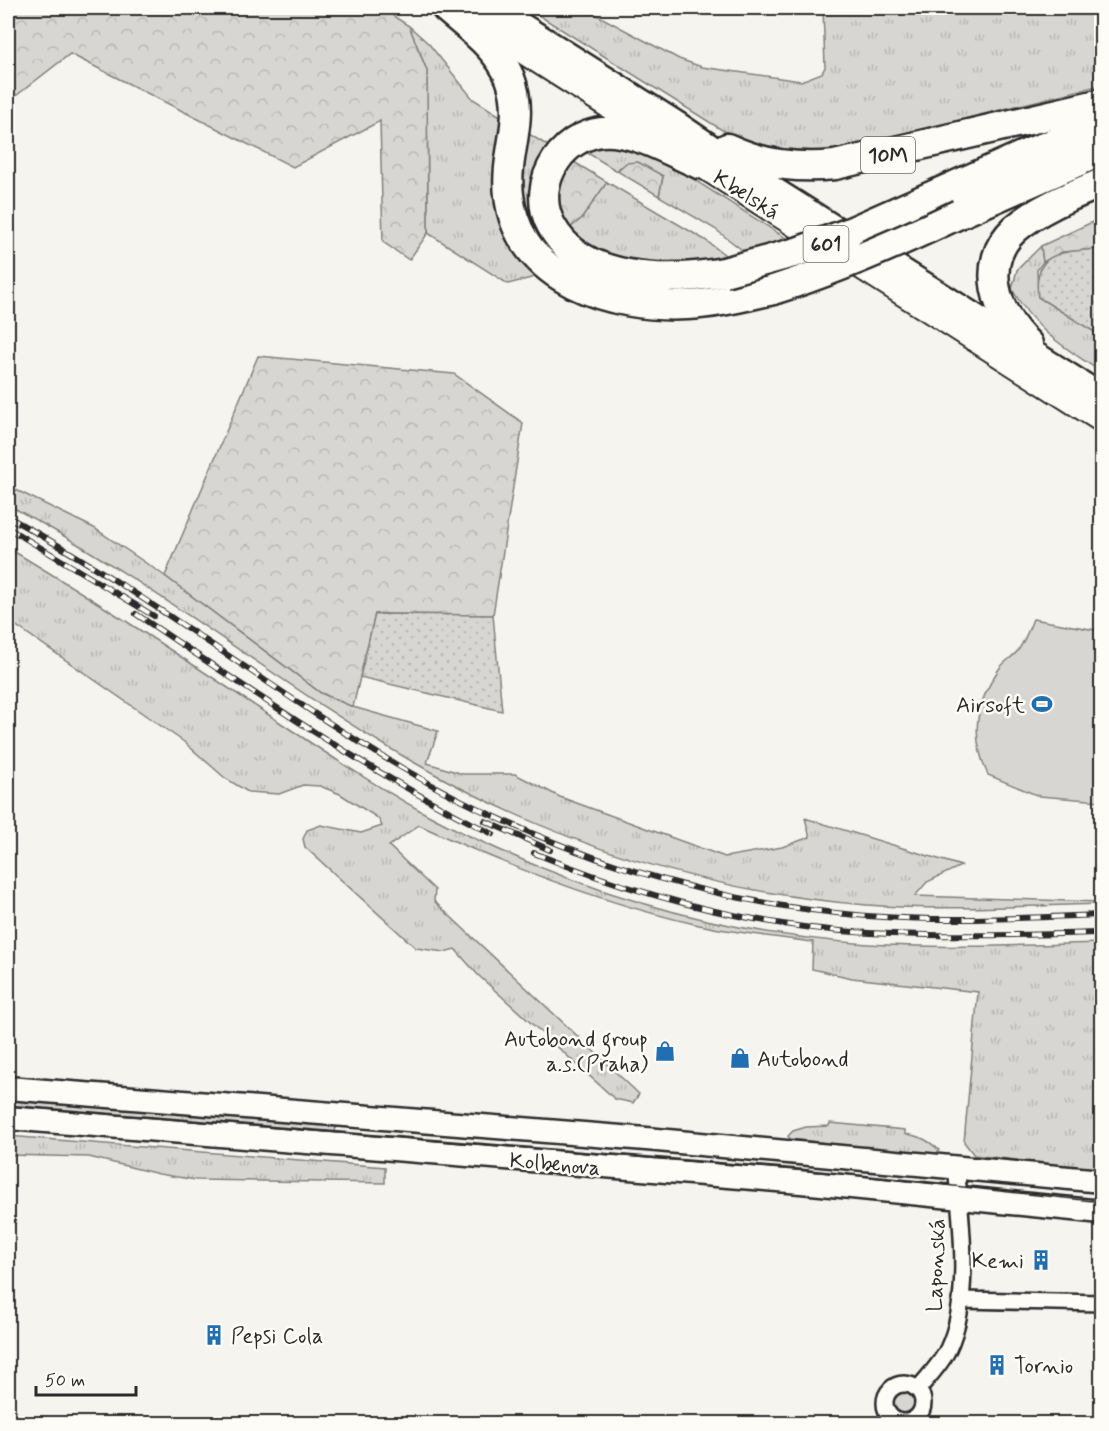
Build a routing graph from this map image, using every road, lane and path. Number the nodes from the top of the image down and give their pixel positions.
1 (446, 8) edge
2 (454, 8) edge
3 (490, 8) edge
4 (1101, 103) edge
5 (1101, 124) edge
6 (676, 126) junction
7 (1095, 153) edge
8 (699, 164) junction
9 (1101, 183) edge
10 (1071, 380) junction
11 (1101, 399) edge
12 (1101, 420) edge
13 (8, 1088) edge
14 (8, 1118) edge
15 (956, 1166) junction
16 (1101, 1181) edge
17 (958, 1198) junction
18 (1101, 1212) edge
19 (960, 1300) junction
20 (1101, 1304) edge
21 (918, 1389) junction
22 (921, 1420) edge
23 (894, 1422) edge

1 - 7 highway, bridge
2 - 8 main road, Kbelská / 601
3 - 6 highway, Kbelská / 601
4 - 6 highway, 10M
5 - 8 highway, 10M, bridge
6 - 10 highway, Kbelská / 601
8 - 12 main road, Kbelská / 601
9 - 10 highway
10 - 11 highway, Kbelská / 601
13 - 15 main road, Kolbenova
14 - 17 main road, Kolbenova
15 - 16 main road, Kolbenova
15 - 17 street, Laponská
17 - 18 main road, Kolbenova
17 - 19 street, Laponská
19 - 20 street
19 - 21 street, Laponská
21 - 22 street
21 - 23 street
22 - 23 street

